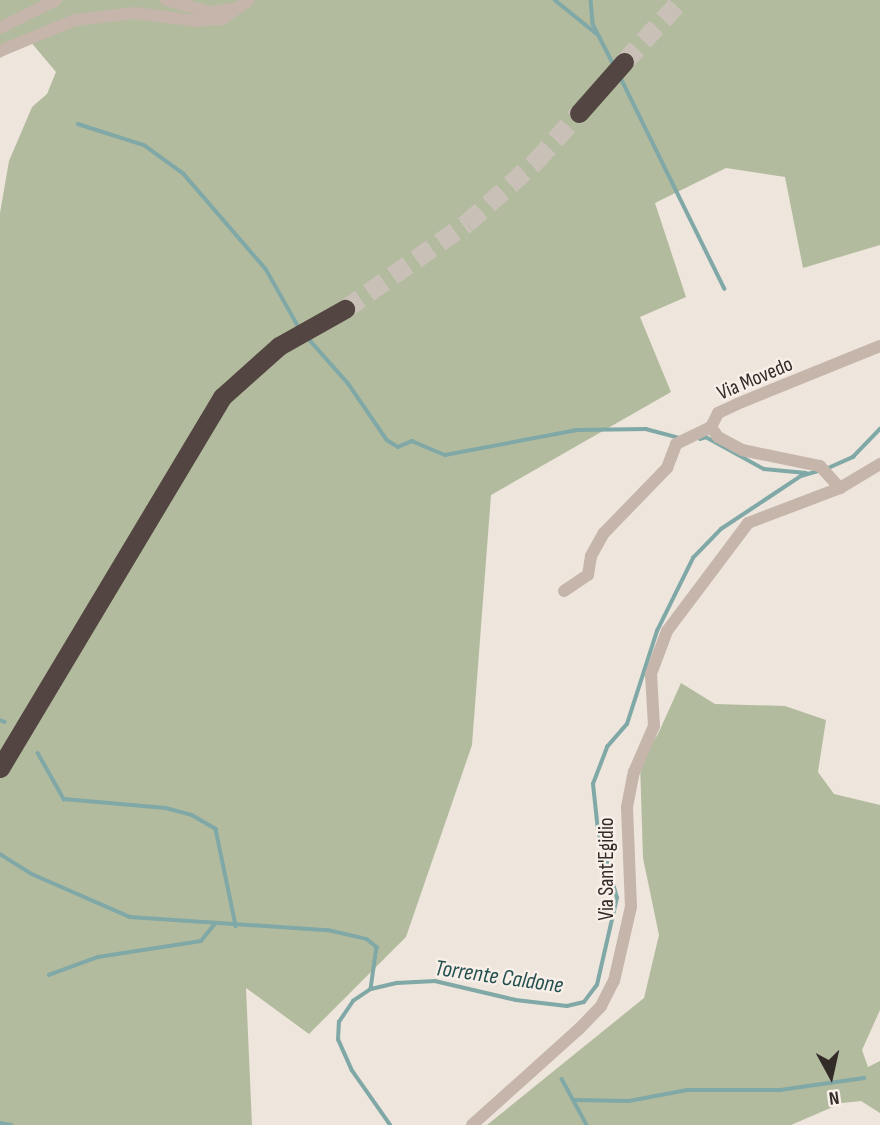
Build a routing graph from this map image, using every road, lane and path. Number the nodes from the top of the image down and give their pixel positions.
1 (56, 0) edge
2 (166, 0) edge
3 (249, 0) edge
4 (233, 9) junction
5 (0, 28) edge
6 (0, 51) edge
7 (624, 62) tunnel mouth
8 (579, 113) tunnel mouth
9 (345, 309) tunnel mouth
10 (880, 346) edge
11 (712, 427) junction
12 (880, 464) edge
13 (840, 488) junction
14 (564, 591) dead end
15 (0, 768) edge
16 (472, 1125) edge

1 - 5 street
2 - 4 street
3 - 4 street
4 - 6 street
7 - 8 highway
9 - 15 highway
10 - 11 street, Via Movedo
11 - 13 street, Via Movedo
11 - 14 street
12 - 13 street, Via Sant'Egidio
13 - 16 street, Via Sant'Egidio

